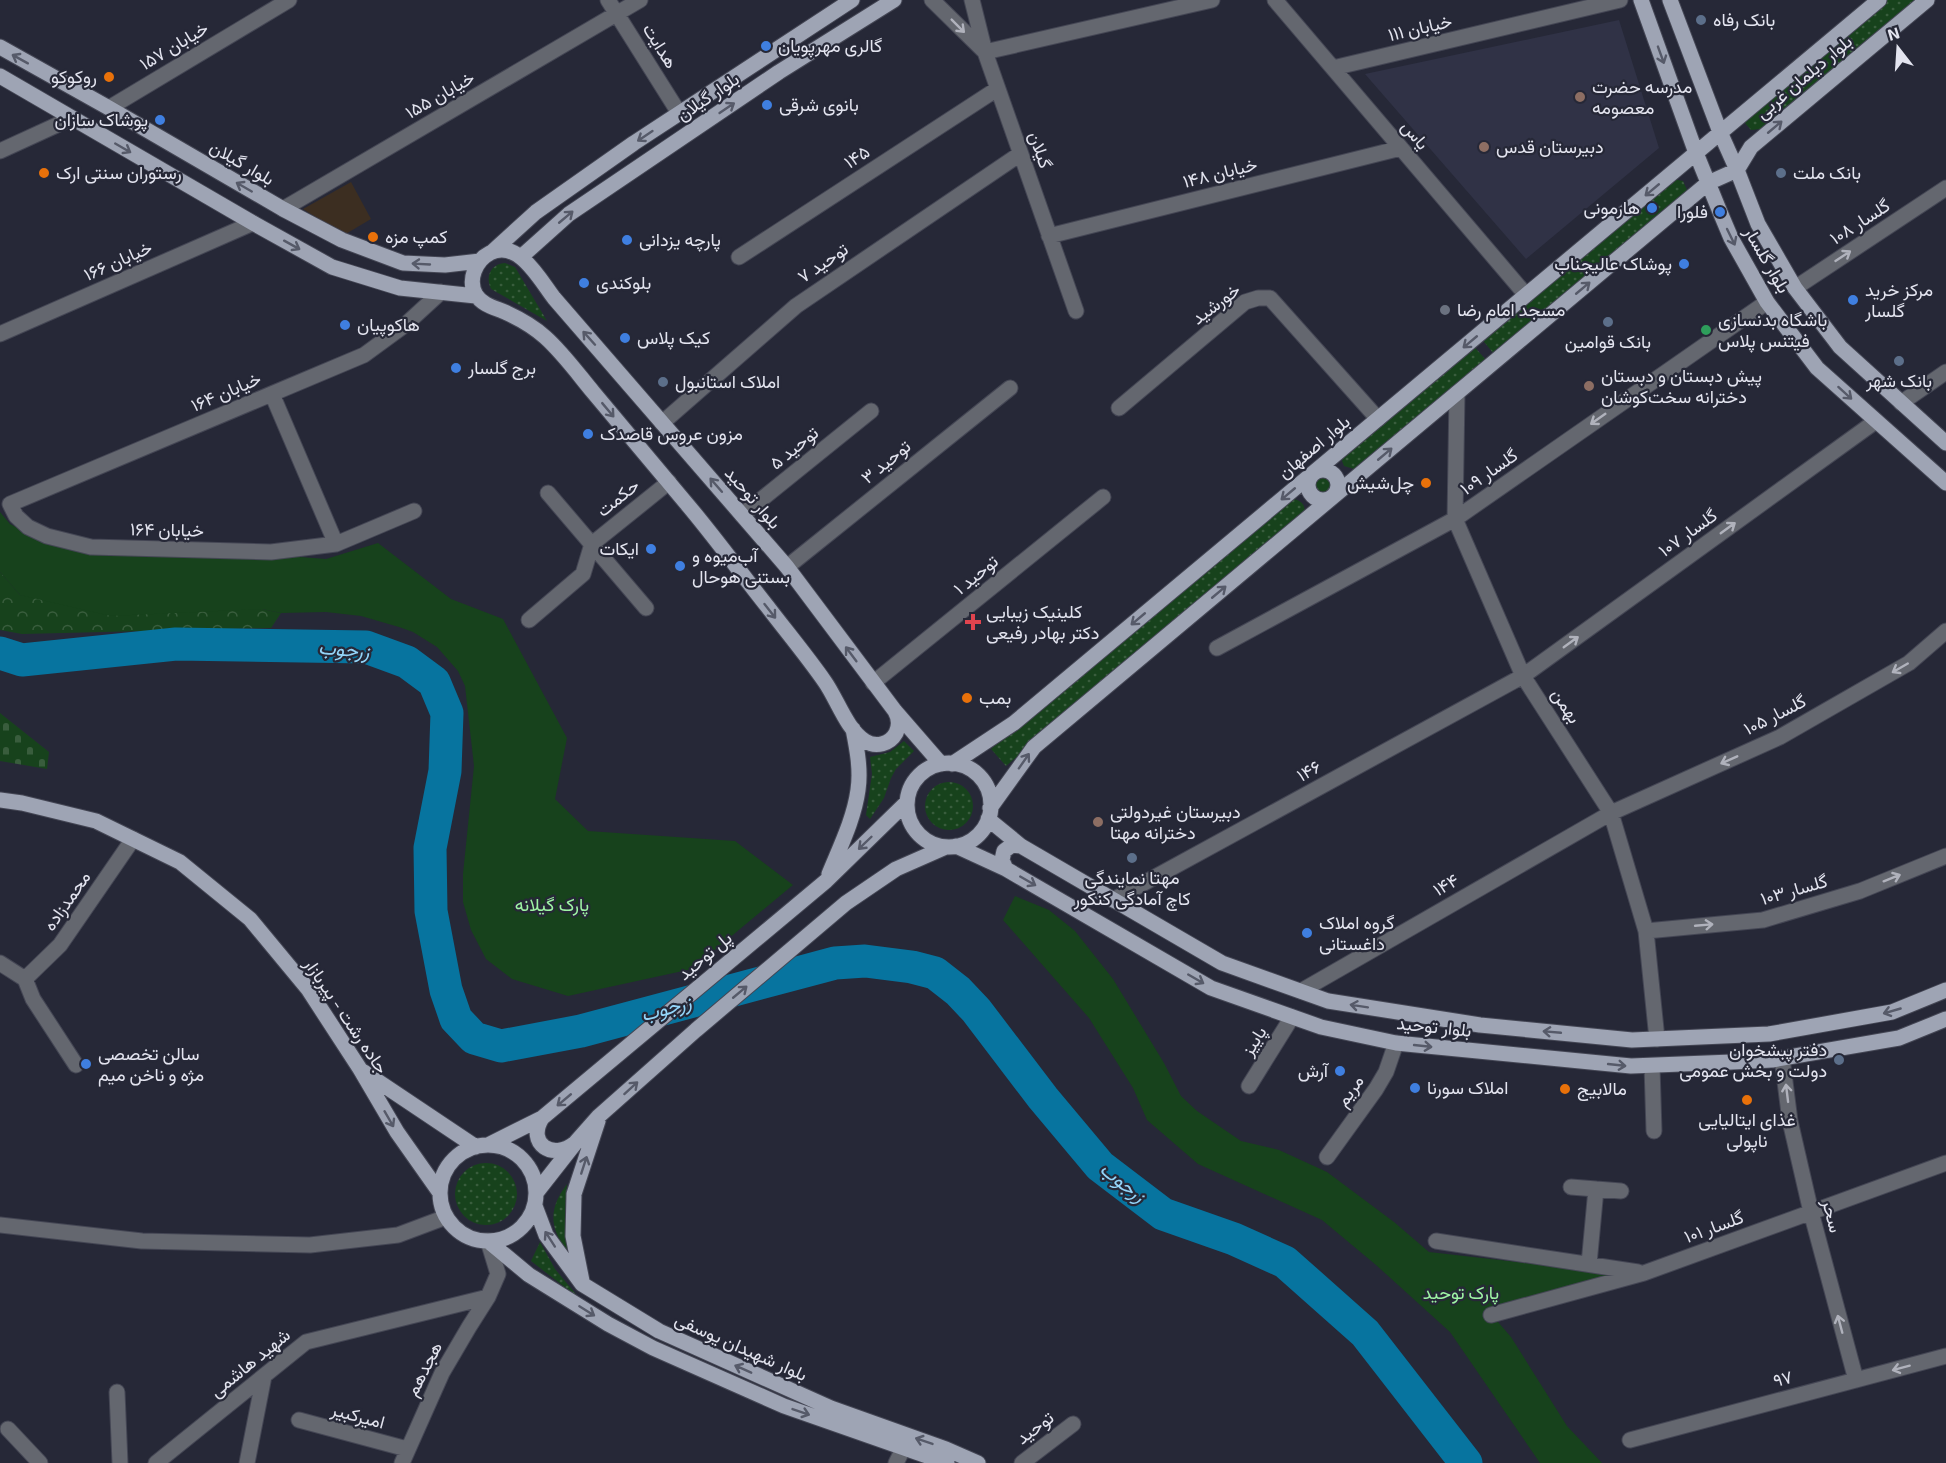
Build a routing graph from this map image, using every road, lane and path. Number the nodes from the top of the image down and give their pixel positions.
1 (289, 0) edge
2 (608, 0) edge
3 (640, 0) edge
4 (852, 0) edge
5 (894, 0) edge
6 (932, 0) edge
7 (972, 0) edge
8 (1212, 0) edge
9 (1275, 0) edge
10 (1620, 0) edge
11 (1641, 0) edge
12 (1670, 0) edge
13 (1879, 0) edge
14 (1927, 0) edge
15 (617, 14) junction
16 (0, 47) edge
17 (985, 52) junction
18 (1333, 68) junction
19 (0, 76) edge
20 (997, 89) junction
21 (109, 108) junction
22 (679, 113) junction
23 (72, 118) junction
24 (1720, 132) junction
25 (1401, 148) junction
26 (0, 151) edge
27 (1696, 153) junction
28 (1020, 154) junction
29 (1737, 170) junction
30 (1708, 183) junction
31 (1946, 188) edge
32 (283, 209) junction
33 (253, 224) junction
34 (1049, 236) junction
35 (486, 256) junction
36 (739, 257) dead end
37 (524, 260) junction
38 (1794, 288) junction
39 (441, 292) junction
40 (1526, 295) junction
41 (476, 296) junction
42 (1767, 302) junction
43 (1076, 311) dead end
44 (0, 334) edge
45 (1946, 372) edge
46 (1010, 388) dead end
47 (272, 393) junction
48 (1457, 393) junction
49 (1901, 403) junction
50 (1119, 408) dead end
51 (871, 411) dead end
52 (1378, 419) junction
53 (1876, 421) junction
54 (662, 423) junction
55 (1946, 443) edge
56 (1313, 473) junction
57 (669, 482) junction
58 (1946, 483) edge
59 (548, 493) dead end
60 (1333, 496) junction
61 (1103, 497) dead end
62 (10, 504) joint
63 (414, 511) dead end
64 (742, 515) junction
65 (1455, 519) junction
66 (336, 544) junction
67 (592, 544) junction
68 (786, 567) junction
69 (646, 608) dead end
70 (529, 620) dead end
71 (1946, 632) edge
72 (1217, 648) dead end
73 (1523, 676) junction
74 (873, 683) junction
75 (895, 711) junction
76 (857, 733) junction
77 (947, 764) junction
78 (0, 800) edge
79 (907, 802) junction
80 (1611, 813) junction
81 (989, 814) junction
82 (134, 839) junction
83 (1021, 846) junction
84 (951, 847) junction
85 (1946, 856) edge
86 (1006, 869) junction
87 (826, 881) junction
88 (1113, 900) junction
89 (1646, 931) junction
90 (0, 963) edge
91 (25, 979) junction
92 (1946, 990) edge
93 (1301, 991) junction
94 (1292, 1017) junction
95 (1946, 1019) edge
96 (1778, 1032) junction
97 (1658, 1039) junction
98 (1396, 1043) junction
99 (1782, 1058) junction
100 (76, 1065) dead end
101 (1652, 1066) junction
102 (360, 1069) junction
103 (1249, 1086) dead end
104 (600, 1116) junction
105 (542, 1118) junction
106 (1654, 1131) dead end
107 (576, 1142) junction
108 (482, 1146) junction
109 (1327, 1157) dead end
110 (1946, 1163) edge
111 (1571, 1187) dead end
112 (1596, 1189) junction
113 (1621, 1191) dead end
114 (440, 1194) junction
115 (536, 1200) junction
116 (1811, 1212) junction
117 (446, 1217) junction
118 (0, 1225) edge
119 (488, 1241) junction
120 (1436, 1241) dead end
121 (1589, 1264) junction
122 (1644, 1273) junction
123 (582, 1284) junction
124 (488, 1297) junction
125 (1491, 1315) dead end
126 (1946, 1356) edge
127 (264, 1376) junction
128 (1856, 1380) junction
129 (117, 1392) dead end
130 (299, 1420) dead end
131 (1072, 1424) dead end
132 (8, 1429) dead end
133 (1630, 1440) dead end
134 (904, 1447) junction
135 (405, 1456) edge
136 (40, 1463) edge
137 (120, 1463) edge
138 (156, 1463) edge
139 (247, 1463) edge
140 (896, 1463) edge
141 (947, 1463) edge
142 (978, 1463) edge
143 (1022, 1463) edge

1 - 21 street, خیابان ۱۵۷
2 - 15 street, هدایت
3 - 15 street, خیابان ۱۵۵
4 - 22 main road, بلوار گیلان
37 -> 5 main road, بلوار گیلان
6 -> 17 street
7 - 17 street, گیلان
8 - 17 street
9 - 18 street, یاس
10 - 18 street, خیابان ۱۱۱
11 -> 27 main road, بلوار گلسار
12 - 24 main road, بلوار گلسار
13 - 24 main road, بلوار دیلمان غربی
29 -> 14 main road, بلوار دیلمان غربی
15 - 22 street, هدایت
15 - 32 street, خیابان ۱۵۵
21 -> 16 main road, بلوار گیلان
17 - 20 street, گیلان
18 - 25 street, یاس
19 - 23 main road
20 - 28 street, گیلان
20 - 36 street, ۱۴۵
32 -> 21 main road, بلوار گیلان
22 -> 35 main road, بلوار گیلان
23 - 26 street
23 -> 33 main road
24 - 27 main road, بلوار دیلمان غربی
24 - 29 main road, بلوار گلسار
25 - 34 street, خیابان ۱۴۸
25 - 40 street, یاس
27 - 30 main road, بلوار گلسار
27 -> 40 main road, بلوار اصفهان
28 - 34 street, گیلان
28 - 54 street, توحید ۷
29 - 30 main road
29 - 38 main road, بلوار گلسار
30 -> 42 main road, بلوار گلسار
48 -> 30 main road
38 -> 31 street, گلسار ۱۰۸
35 -> 32 main road, بلوار گیلان
33 -> 39 main road
33 - 44 street, خیابان ۱۶۶
34 - 43 street, گیلان
35 - 37 main road
35 - 41 main road
54 -> 37 main road, بلوار توحید
38 - 49 main road, بلوار گلسار
39 - 41 main road
39 - 47 street, ۱۶۴ خیابان
40 -> 52 main road, بلوار اصفهان
41 -> 57 main road
42 -> 53 main road, بلوار گلسار
42 -> 65 street, گلسار ۱۰۹
45 - 49 street
46 - 68 street, توحید ۳
47 - 62 street, ۱۶۴ خیابان
47 - 66 street
60 -> 48 main road
48 - 65 street, بهمن
49 - 55 main road, بلوار گلسار
50 - 52 street, خورشید
51 - 64 street, توحید ۵
52 - 56 main road, بلوار اصفهان
53 - 58 main road, بلوار گلسار
73 -> 53 street, گلسار ۱۰۷
64 -> 54 main road, بلوار توحید
56 - 60 main road
56 - 60 main road
56 -> 77 main road, بلوار اصفهان
57 - 67 street, حکمت
57 -> 76 main road
59 - 67 street, حکمت
81 -> 60 main road
61 - 74 street, توحید ۱
62 - 66 street, خیابان ۱۶۴
63 - 66 street, خیابان ۱۶۴
64 - 68 main road, بلوار توحید
65 - 72 street, گلسار ۱۰۹
65 - 73 street, بهمن
67 - 69 street, حکمت
67 - 70 street, حکمت
74 -> 68 main road, بلوار توحید
71 -> 80 street, گلسار ۱۰۵
73 - 80 street, بهمن
73 - 88 street, ۱۴۶
74 - 75 main road, بلوار توحید
75 - 76 main road
75 - 77 main road, بلوار توحید
76 - 87 main road
77 - 79 main road
77 - 81 main road
78 - 82 main road, جاده رشت - پیربازار
79 - 84 main road
79 -> 87 main road, پل توحید
80 - 89 street, بهمن
80 - 93 street, ۱۴۴
81 - 83 main road, بلوار توحید
81 - 84 main road
82 - 91 street, محمدزاده
82 - 102 main road, جاده رشت - پیربازار
83 - 86 main road
83 - 88 main road, بلوار توحید
84 - 86 main road, بلوار توحید
104 -> 84 main road
89 -> 85 street, گلسار ۱۰۳
86 -> 94 main road, بلوار توحید
87 -> 105 main road, پل توحید
88 - 93 main road, بلوار توحید
89 - 97 street, بهمن
90 - 91 street
91 - 100 street
92 -> 96 main road, بلوار توحید
97 -> 93 main road, بلوار توحید
94 - 98 main road, بلوار توحید
94 - 103 street, پاییز
95 - 99 main road, بلوار توحید
96 - 97 main road, بلوار توحید
96 - 99 main road
98 -> 101 main road, بلوار توحید
98 - 109 street, مریم
99 - 101 main road, بلوار توحید
116 -> 99 street, سحر
101 - 106 street
102 - 108 main road
102 -> 114 main road, جاده رشت - پیربازار
104 - 107 main road
123 -> 104 main road
105 - 107 main road
105 - 108 main road, پل توحید
107 - 115 main road
108 - 114 main road
108 - 115 main road
110 - 116 street, گلسار ۱۰۱
111 - 112 street
112 - 113 street
112 - 121 street
114 - 117 main road
115 - 119 main road
123 -> 115 main road, بلوار شهیدان یوسفی
116 - 122 street, گلسار ۱۰۱
128 -> 116 street, سحر
117 - 118 street
117 - 119 main road
119 - 124 street, هجدهم
119 -> 134 main road, بلوار شهیدان یوسفی
120 - 121 street
121 - 122 street
122 - 125 street, گلسار ۱۰۱
142 -> 123 main road, بلوار شهیدان یوسفی
124 - 127 street, شهید هاشمی
124 - 135 street, هجدهم
126 -> 128 street, ۹۷
127 - 138 street, شهید هاشمی
127 - 139 street
128 - 133 street, ۹۷
129 - 137 street
130 - 135 street, امیرکبیر
131 - 143 street, توحید
132 - 136 street
134 - 140 street
134 - 141 main road, بلوار شهیدان یوسفی

